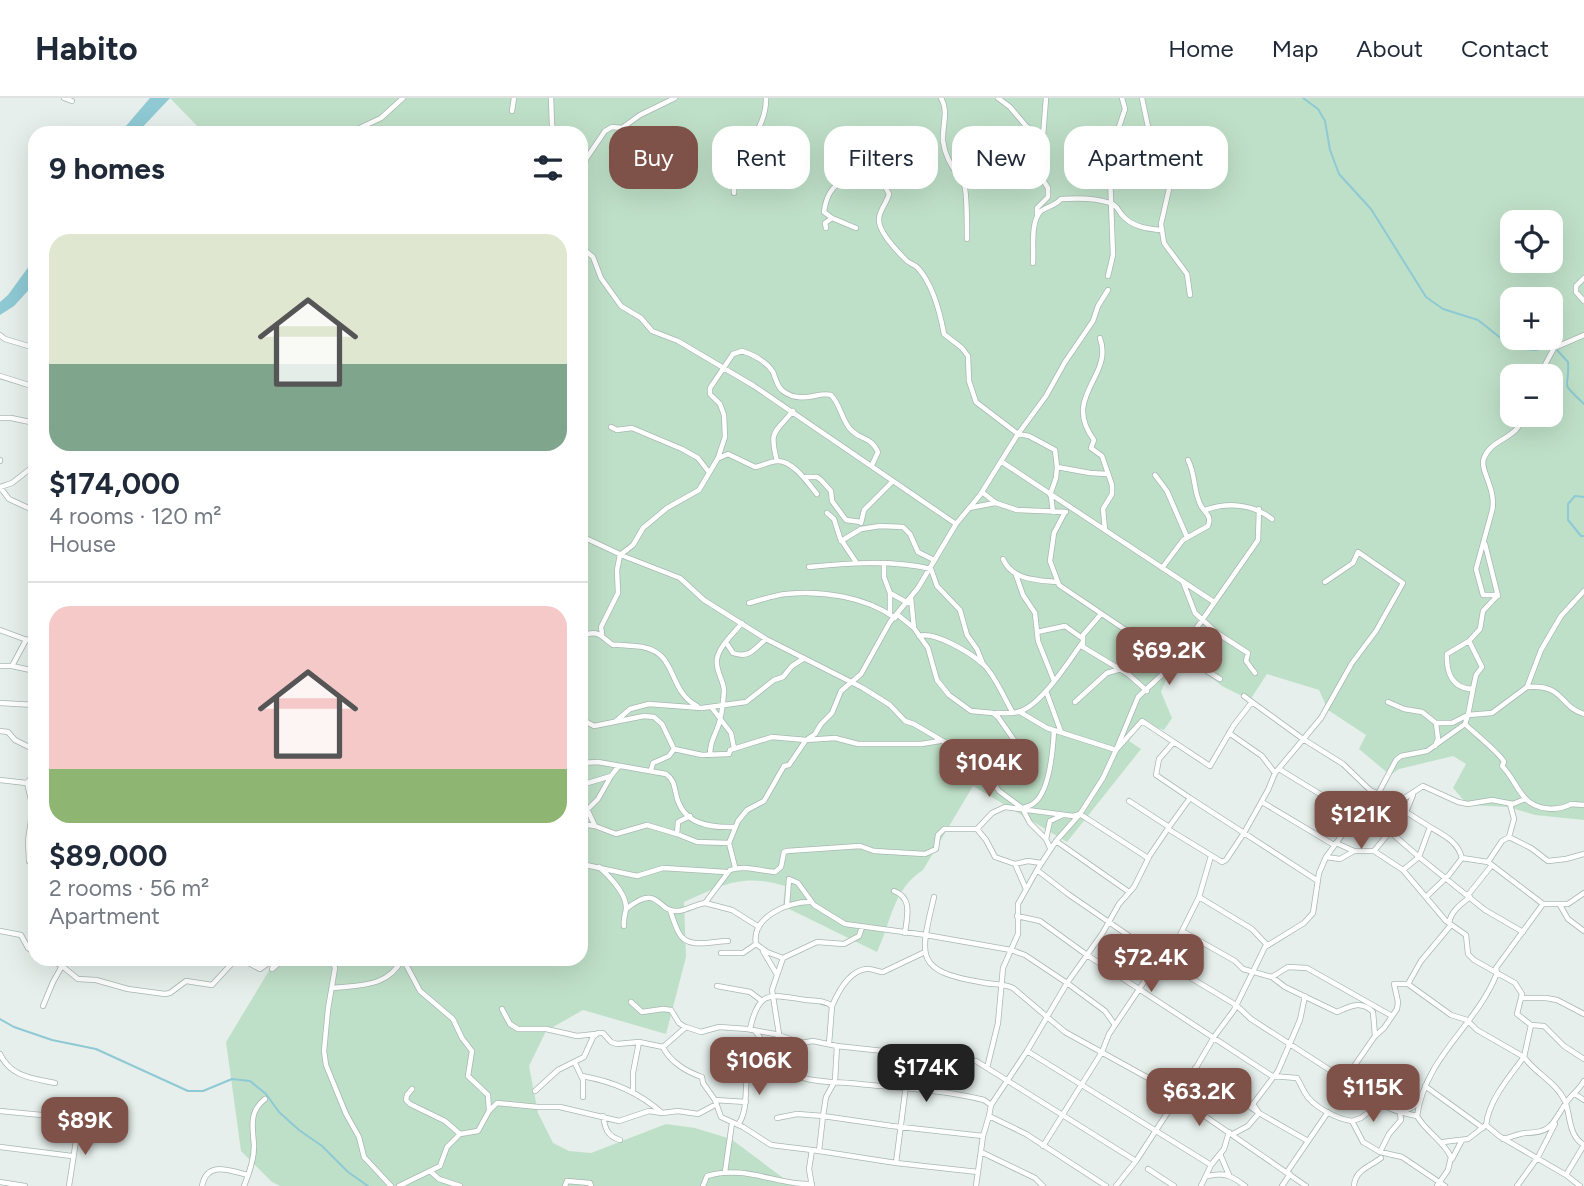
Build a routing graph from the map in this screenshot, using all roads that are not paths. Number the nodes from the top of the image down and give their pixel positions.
1 (64, 98) edge
2 (403, 98) edge
3 (514, 98) edge
4 (551, 98) edge
5 (675, 98) edge
6 (766, 98) edge
7 (941, 98) edge
8 (998, 98) edge
9 (1046, 98) edge
10 (1122, 98) edge
11 (1142, 98) edge
12 (72, 101) dead end
13 (512, 111) dead end
14 (365, 126) edge
15 (552, 126) edge
16 (1026, 126) edge
17 (1045, 126) edge
18 (588, 156) edge
19 (832, 189) edge
20 (886, 189) edge
21 (1048, 189) edge
22 (734, 193) dead end
23 (1111, 203) junction
24 (832, 218) junction
25 (1036, 219) junction
26 (826, 228) dead end
27 (856, 228) dead end
28 (1162, 230) junction
29 (967, 239) dead end
30 (588, 253) edge
31 (1033, 263) dead end
32 (1108, 276) dead end
33 (1584, 278) edge
34 (1108, 290) dead end
35 (1190, 295) dead end
36 (1584, 301) edge
37 (0, 335) edge
38 (1584, 335) edge
39 (1100, 338) dead end
40 (28, 346) edge
41 (1545, 364) edge
42 (722, 367) junction
43 (0, 376) edge
44 (28, 385) edge
45 (793, 411) junction
46 (0, 418) edge
47 (28, 422) edge
48 (611, 427) dead end
49 (1517, 427) edge
50 (1018, 434) junction
51 (718, 458) junction
52 (1188, 460) dead end
53 (777, 461) junction
54 (1001, 462) junction
55 (872, 465) junction
56 (1057, 467) junction
57 (708, 471) junction
58 (28, 472) edge
59 (1107, 474) junction
60 (1155, 475) dead end
61 (806, 477) junction
62 (893, 481) junction
63 (0, 487) edge
64 (982, 492) junction
65 (817, 494) dead end
66 (1050, 495) junction
67 (996, 503) junction
68 (28, 507) edge
69 (969, 508) junction
70 (1073, 509) junction
71 (1259, 509) junction
72 (1205, 510) junction
73 (1492, 511) junction
74 (1053, 512) junction
75 (1065, 512) junction
76 (827, 513) dead end
77 (1272, 519) dead end
78 (861, 522) junction
79 (956, 524) junction
80 (861, 529) junction
81 (1105, 530) junction
82 (1187, 537) junction
83 (588, 539) edge
84 (841, 541) junction
85 (620, 555) junction
86 (1003, 559) dead end
87 (934, 560) junction
88 (856, 563) junction
89 (884, 565) junction
90 (809, 567) dead end
91 (1162, 568) junction
92 (931, 569) junction
93 (1016, 575) junction
94 (1057, 582) junction
95 (1183, 582) junction
96 (1325, 582) dead end
97 (1584, 591) edge
98 (890, 593) junction
99 (1498, 596) junction
100 (909, 600) junction
101 (1214, 602) junction
102 (749, 603) dead end
103 (1101, 614) junction
104 (894, 616) junction
105 (1203, 619) junction
106 (742, 623) junction
107 (914, 628) junction
108 (0, 630) edge
109 (1037, 632) junction
110 (588, 634) edge
111 (602, 635) junction
112 (918, 636) junction
113 (766, 639) junction
114 (26, 640) joint
115 (1082, 640) junction
116 (1469, 640) junction
117 (726, 643) dead end
118 (1181, 651) junction
119 (803, 659) junction
120 (1173, 662) junction
121 (983, 664) junction
122 (0, 666) edge
123 (12, 666) junction
124 (28, 669) edge
125 (1121, 669) junction
126 (1255, 673) dead end
127 (1220, 679) dead end
128 (1054, 681) junction
129 (851, 682) junction
130 (1527, 687) junction
131 (1473, 689) junction
132 (1046, 691) junction
133 (1147, 691) junction
134 (1244, 696) dead end
135 (1075, 702) dead end
136 (1252, 702) junction
137 (1388, 702) dead end
138 (0, 704) edge
139 (723, 704) junction
140 (28, 705) edge
141 (702, 708) junction
142 (712, 708) junction
143 (1020, 712) junction
144 (993, 713) junction
145 (1013, 713) junction
146 (1584, 714) edge
147 (1468, 715) junction
148 (720, 719) junction
149 (588, 722) edge
150 (614, 723) junction
151 (1436, 723) junction
152 (1465, 724) junction
153 (594, 726) junction
154 (588, 730) edge
155 (1054, 730) junction
156 (0, 731) edge
157 (1062, 733) junction
158 (1229, 733) junction
159 (1303, 739) junction
160 (806, 740) junction
161 (1014, 740) dead end
162 (941, 741) junction
163 (1173, 743) junction
164 (28, 746) edge
165 (1435, 746) junction
166 (674, 748) junction
167 (734, 749) junction
168 (1116, 750) junction
169 (710, 755) junction
170 (588, 763) edge
171 (619, 766) junction
172 (650, 771) junction
173 (1277, 771) junction
174 (611, 776) junction
175 (0, 780) edge
176 (27, 783) joint
177 (588, 783) edge
178 (28, 787) edge
179 (1378, 794) junction
180 (1413, 794) junction
181 (1190, 797) junction
182 (1525, 799) junction
183 (1129, 801) dead end
184 (1262, 802) junction
185 (1397, 803) junction
186 (1510, 804) junction
187 (1584, 805) edge
188 (1022, 808) junction
189 (588, 809) edge
190 (1365, 810) junction
191 (588, 812) edge
192 (1406, 812) junction
193 (1064, 814) junction
194 (1080, 814) junction
195 (690, 816) junction
196 (1356, 816) junction
197 (588, 825) edge
198 (595, 826) junction
199 (735, 827) junction
200 (1430, 827) junction
201 (1168, 828) junction
202 (977, 829) junction
203 (1244, 833) junction
204 (677, 834) junction
205 (1390, 834) junction
206 (1509, 836) junction
207 (1046, 839) junction
208 (1056, 841) junction
209 (729, 843) junction
210 (1335, 844) junction
211 (1050, 848) junction
212 (1354, 851) junction
213 (1374, 851) junction
214 (1584, 854) edge
215 (1211, 856) junction
216 (1326, 857) junction
217 (1419, 857) junction
218 (1149, 858) junction
219 (1462, 858) junction
220 (1041, 863) junction
221 (1490, 863) junction
222 (1015, 864) junction
223 (588, 865) edge
224 (598, 866) junction
225 (735, 867) junction
226 (1037, 870) junction
227 (1403, 870) junction
228 (726, 872) junction
229 (1446, 878) junction
230 (1318, 881) junction
231 (1026, 889) junction
232 (894, 891) dead end
233 (1129, 892) junction
234 (1584, 893) edge
235 (1469, 896) junction
236 (933, 897) dead end
237 (1199, 897) junction
238 (1426, 897) junction
239 (811, 902) junction
240 (705, 903) junction
241 (1543, 904) junction
242 (787, 905) junction
243 (1559, 905) junction
244 (626, 909) junction
245 (670, 910) junction
246 (1017, 916) junction
247 (1109, 922) junction
248 (1450, 924) junction
249 (624, 926) dead end
250 (759, 927) junction
251 (862, 927) junction
252 (0, 931) edge
253 (1182, 931) junction
254 (1584, 931) edge
255 (1523, 932) junction
256 (905, 933) junction
257 (926, 935) junction
258 (729, 941) dead end
259 (756, 944) junction
260 (1267, 945) junction
261 (28, 947) edge
262 (1174, 947) junction
263 (763, 950) junction
264 (1011, 950) junction
265 (925, 952) junction
266 (722, 953) dead end
267 (1087, 955) junction
268 (783, 958) junction
269 (1162, 958) junction
270 (62, 966) joint
271 (229, 966) edge
272 (255, 966) edge
273 (265, 966) edge
274 (334, 966) edge
275 (398, 966) edge
276 (406, 966) edge
277 (1176, 968) junction
278 (1253, 972) junction
279 (1497, 973) junction
280 (776, 974) junction
281 (1272, 976) junction
282 (1067, 983) junction
283 (1003, 984) junction
284 (1408, 984) junction
285 (717, 986) dead end
286 (333, 988) junction
287 (1140, 989) junction
288 (772, 996) junction
289 (1305, 996) junction
290 (1522, 998) junction
291 (762, 1001) junction
292 (631, 1002) dead end
293 (1236, 1005) junction
294 (43, 1006) dead end
295 (832, 1006) junction
296 (502, 1009) dead end
297 (1584, 1014) edge
298 (1392, 1016) junction
299 (1047, 1017) junction
300 (1467, 1020) junction
301 (1115, 1025) junction
302 (1531, 1025) junction
303 (686, 1027) junction
304 (752, 1030) junction
305 (596, 1034) junction
306 (779, 1035) junction
307 (1375, 1036) junction
308 (1214, 1037) junction
309 (639, 1042) junction
310 (829, 1044) junction
311 (1291, 1044) junction
312 (837, 1046) junction
313 (663, 1047) junction
314 (1027, 1051) junction
315 (1102, 1052) junction
316 (0, 1054) edge
317 (909, 1054) junction
318 (1524, 1057) junction
319 (773, 1059) junction
320 (1584, 1059) edge
321 (575, 1063) junction
322 (7, 1067) junction
323 (0, 1068) edge
324 (987, 1068) junction
325 (1195, 1068) junction
326 (582, 1076) junction
327 (1272, 1076) junction
328 (1350, 1077) junction
329 (835, 1081) junction
330 (1007, 1081) junction
331 (1584, 1082) edge
332 (55, 1083) dead end
333 (1081, 1085) junction
334 (1425, 1086) junction
335 (412, 1089) dead end
336 (904, 1089) junction
337 (535, 1091) dead end
338 (633, 1093) junction
339 (1575, 1094) junction
340 (1179, 1096) junction
341 (583, 1097) dead end
342 (265, 1099) dead end
343 (1584, 1100) edge
344 (1419, 1101) junction
345 (746, 1102) junction
346 (714, 1103) junction
347 (1380, 1103) junction
348 (1566, 1103) junction
349 (990, 1105) junction
350 (0, 1111) edge
351 (489, 1111) junction
352 (1328, 1111) junction
353 (662, 1113) junction
354 (1259, 1113) junction
355 (1400, 1113) junction
356 (1062, 1115) junction
357 (603, 1116) junction
358 (823, 1116) junction
359 (989, 1116) junction
360 (1417, 1116) junction
361 (777, 1118) dead end
362 (1352, 1121) junction
363 (1557, 1121) junction
364 (735, 1124) junction
365 (1484, 1126) junction
366 (900, 1127) junction
367 (1155, 1130) junction
368 (1230, 1133) junction
369 (460, 1134) junction
370 (983, 1136) junction
371 (1503, 1139) junction
372 (620, 1140) dead end
373 (1462, 1141) junction
374 (1308, 1142) junction
375 (1442, 1142) junction
376 (1584, 1145) edge
377 (1043, 1146) junction
378 (0, 1147) edge
379 (811, 1150) junction
380 (819, 1150) junction
381 (981, 1152) junction
382 (1220, 1154) junction
383 (1380, 1155) junction
384 (72, 1156) junction
385 (1538, 1157) junction
386 (1136, 1161) junction
387 (1451, 1161) junction
388 (896, 1163) junction
389 (1211, 1165) junction
390 (1148, 1169) dead end
391 (430, 1171) junction
392 (978, 1172) junction
393 (724, 1173) junction
394 (1289, 1173) junction
395 (248, 1175) junction
396 (1229, 1175) junction
397 (1566, 1175) junction
398 (1207, 1176) junction
399 (0, 1182) edge
400 (812, 1185) edge
401 (1440, 1185) edge
402 (26, 1186) edge
403 (69, 1186) edge
404 (202, 1186) edge
405 (244, 1186) edge
406 (391, 1186) edge
407 (399, 1186) edge
408 (460, 1186) edge
409 (565, 1186) edge
410 (591, 1186) edge
411 (703, 1186) edge
412 (976, 1186) edge
413 (1043, 1186) edge
414 (1106, 1186) edge
415 (1116, 1186) edge
416 (1174, 1186) edge
417 (1201, 1186) edge
418 (1245, 1186) edge
419 (1282, 1186) edge
420 (1306, 1186) edge
421 (1354, 1186) edge
422 (1517, 1186) edge
423 (1580, 1186) edge

1 - 12 street
2 - 14 street
3 - 13 street
4 - 15 street
5 - 18 street
6 - 22 street
7 - 29 street
8 - 16 street
9 - 17 street
10 - 23 street
11 - 28 street
19 - 24 street
20 - 50 street
21 - 25 street
23 - 25 street
23 - 28 street
23 - 32 street
24 - 26 street
24 - 27 street
25 - 31 street
28 - 35 street
30 - 42 street
33 - 36 street
34 - 50 street
37 - 40 street
38 - 41 street
39 - 59 street
42 - 45 street
42 - 51 street
42 - 55 street
43 - 44 street
45 - 53 street
45 - 55 street
46 - 47 street
48 - 57 street
49 - 73 street
50 - 54 street
50 - 56 street
51 - 53 street
51 - 57 street
52 - 72 street
53 - 61 street
54 - 64 street
54 - 66 street
55 - 62 street
56 - 59 street
56 - 66 street
57 - 85 street
58 - 63 street
59 - 81 street
60 - 82 street
61 - 65 street
61 - 78 street
62 - 78 street
62 - 79 street
63 - 68 street
64 - 67 street
64 - 69 street
66 - 70 street
66 - 74 street
67 - 69 street
67 - 74 street
69 - 79 street
70 - 75 street
70 - 81 street
71 - 72 street
71 - 77 street
71 - 101 street
72 - 82 street
73 - 99 street
73 - 99 street
74 - 75 street
75 - 94 street
76 - 84 street
78 - 80 street
79 - 87 street
80 - 84 street
80 - 87 street
81 - 91 street
82 - 91 street
83 - 85 street
84 - 88 street
85 - 106 street
85 - 111 street
86 - 93 street
87 - 92 street
88 - 89 street
88 - 90 street
89 - 92 street
89 - 98 street
91 - 95 street
92 - 100 street
92 - 121 street
93 - 94 street
93 - 109 street
94 - 103 street
95 - 101 street
95 - 105 street
96 - 159 street
97 - 130 street
98 - 100 street
98 - 104 street
99 - 116 street
100 - 104 street
100 - 107 street
101 - 105 street
102 - 104 street
103 - 115 street
103 - 120 street
104 - 107 street
104 - 129 street
105 - 118 street
105 - 126 street
106 - 113 street
106 - 139 street
107 - 112 street
108 - 114 street
109 - 115 street
109 - 128 street
110 - 111 street
111 - 141 street
112 - 121 street
112 - 144 street
113 - 117 street
113 - 119 street
114 - 123 street
115 - 125 street
115 - 128 street
116 - 131 street
116 - 131 street
118 - 120 street
118 - 127 street
119 - 129 street
119 - 139 street
120 - 133 street
121 - 145 street
122 - 123 street
123 - 124 street
125 - 133 street
125 - 135 street
128 - 132 street
129 - 160 street
129 - 162 street
130 - 146 street
130 - 147 street
131 - 147 street
132 - 143 street
132 - 157 street
133 - 168 street
134 - 136 street
136 - 158 street
136 - 159 street
137 - 151 street
138 - 140 street
139 - 142 street
139 - 148 street
141 - 142 street
141 - 150 street
142 - 148 street
143 - 145 street
143 - 155 street
144 - 145 street
144 - 161 street
147 - 151 street
147 - 152 street
148 - 167 street
148 - 169 street
149 - 153 street
150 - 153 street
150 - 166 street
151 - 165 street
152 - 165 street
152 - 182 street
153 - 154 street
155 - 157 street
155 - 188 street
156 - 164 street
157 - 168 street
158 - 163 street
158 - 173 street
159 - 173 street
159 - 179 street
160 - 162 street
160 - 167 street
160 - 199 street
162 - 188 street
163 - 168 street
163 - 181 street
165 - 179 street
166 - 169 street
166 - 172 street
167 - 169 street
168 - 194 street
170 - 171 street
171 - 172 street
171 - 174 street
172 - 195 street
173 - 184 street
173 - 196 street
174 - 177 street
174 - 189 street
175 - 176 street
176 - 178 street
179 - 185 street
179 - 190 street
180 - 185 street
180 - 186 street
180 - 192 street
181 - 201 street
181 - 203 street
182 - 186 street
182 - 187 street
183 - 201 street
184 - 203 street
184 - 210 street
185 - 192 street
186 - 206 street
188 - 193 street
188 - 202 street
188 - 207 street
190 - 196 street
190 - 205 street
191 - 198 street
192 - 200 street
192 - 205 street
193 - 194 street
193 - 207 street
194 - 208 street
194 - 218 street
195 - 199 street
195 - 204 street
196 - 210 street
197 - 198 street
198 - 204 street
199 - 209 street
200 - 217 street
200 - 219 street
201 - 215 street
201 - 218 street
202 - 222 street
202 - 225 street
203 - 215 street
203 - 230 street
204 - 209 street
205 - 213 street
205 - 217 street
206 - 214 street
206 - 221 street
207 - 211 street
208 - 211 street
208 - 233 street
209 - 225 street
210 - 212 street
210 - 216 street
211 - 220 street
212 - 213 street
212 - 216 street
213 - 227 street
215 - 237 street
216 - 230 street
217 - 227 street
217 - 229 street
218 - 233 street
219 - 221 street
219 - 229 street
220 - 222 street
220 - 226 street
221 - 235 street
221 - 241 street
222 - 231 street
223 - 224 street
224 - 228 street
224 - 244 street
225 - 228 street
226 - 231 street
226 - 247 street
227 - 238 street
228 - 240 street
229 - 235 street
229 - 238 street
230 - 260 street
231 - 246 street
232 - 256 street
233 - 247 street
234 - 243 street
235 - 248 street
235 - 255 street
236 - 257 street
237 - 253 street
237 - 260 street
238 - 248 street
239 - 242 street
239 - 242 street
239 - 251 street
240 - 245 street
240 - 250 street
241 - 243 street
241 - 255 street
242 - 250 street
243 - 254 street
244 - 245 street
244 - 249 street
245 - 258 street
246 - 264 street
246 - 267 street
247 - 267 street
247 - 269 street
248 - 279 street
248 - 284 street
250 - 259 street
251 - 256 street
251 - 268 street
252 - 261 street
253 - 262 street
253 - 278 street
255 - 279 street
256 - 257 street
257 - 264 street
257 - 265 street
259 - 263 street
259 - 266 street
260 - 278 street
262 - 269 street
262 - 277 street
263 - 268 street
263 - 280 street
264 - 282 street
264 - 283 street
265 - 283 street
265 - 295 street
267 - 282 street
267 - 287 street
268 - 280 street
269 - 277 street
269 - 287 street
270 - 271 street
270 - 294 street
272 - 273 street
274 - 286 street
275 - 286 street
276 - 351 street
277 - 293 street
278 - 281 street
278 - 293 street
279 - 290 street
279 - 300 street
280 - 288 street
281 - 289 street
281 - 298 street
282 - 299 street
282 - 301 street
283 - 299 street
283 - 324 street
284 - 298 street
284 - 300 street
285 - 291 street
286 - 406 street
287 - 301 street
287 - 308 street
288 - 291 street
288 - 295 street
288 - 306 street
289 - 307 street
289 - 311 street
290 - 297 street
290 - 302 street
291 - 304 street
292 - 303 street
293 - 308 street
293 - 311 street
295 - 310 street
296 - 305 street
298 - 307 street
299 - 314 street
299 - 315 street
300 - 318 street
300 - 334 street
301 - 315 street
302 - 318 street
302 - 320 street
303 - 304 street
303 - 313 street
304 - 306 street
304 - 319 street
305 - 309 street
305 - 321 street
306 - 310 street
307 - 328 street
308 - 325 street
308 - 327 street
309 - 313 street
309 - 338 street
310 - 312 street
311 - 327 street
311 - 328 street
312 - 317 street
312 - 329 street
313 - 346 street
314 - 330 street
314 - 333 street
315 - 333 street
315 - 340 street
316 - 322 street
317 - 324 street
317 - 336 street
318 - 348 street
318 - 365 street
319 - 329 street
319 - 345 street
321 - 326 street
321 - 337 street
322 - 323 street
322 - 332 street
324 - 330 street
325 - 340 street
325 - 354 street
326 - 338 street
326 - 341 street
327 - 352 street
327 - 354 street
328 - 347 street
329 - 336 street
329 - 358 street
330 - 349 street
330 - 356 street
331 - 339 street
333 - 356 street
333 - 367 street
334 - 344 street
334 - 365 street
335 - 369 street
336 - 349 street
336 - 366 street
338 - 353 street
339 - 343 street
339 - 348 street
340 - 367 street
340 - 368 street
342 - 395 street
344 - 355 street
344 - 360 street
345 - 346 street
345 - 364 street
346 - 353 street
346 - 364 street
347 - 355 street
347 - 362 street
348 - 363 street
348 - 376 street
349 - 359 street
350 - 384 street
351 - 357 street
351 - 369 street
352 - 362 street
352 - 374 street
353 - 357 street
354 - 368 street
354 - 374 street
355 - 360 street
355 - 383 street
356 - 377 street
356 - 386 street
357 - 372 street
358 - 361 street
358 - 366 street
358 - 380 street
359 - 370 street
359 - 377 street
360 - 375 street
362 - 383 street
363 - 371 street
363 - 385 street
364 - 379 street
364 - 393 street
365 - 371 street
365 - 373 street
366 - 370 street
366 - 388 street
367 - 386 street
367 - 389 street
368 - 382 street
368 - 394 street
369 - 391 street
370 - 381 street
371 - 385 street
373 - 375 street
373 - 387 street
374 - 394 street
375 - 387 street
376 - 397 street
377 - 414 street
378 - 384 street
379 - 380 street
379 - 400 street
380 - 388 street
381 - 392 street
381 - 413 street
382 - 389 street
382 - 396 street
383 - 401 street
383 - 421 street
384 - 403 street
385 - 397 street
385 - 422 street
386 - 415 street
387 - 401 street
388 - 392 street
389 - 398 street
390 - 416 street
391 - 407 street
391 - 408 street
392 - 412 street
393 - 400 street
393 - 411 street
394 - 419 street
394 - 420 street
395 - 404 street
395 - 405 street
396 - 398 street
396 - 418 street
397 - 423 street
398 - 417 street
399 - 402 street
409 - 410 street

